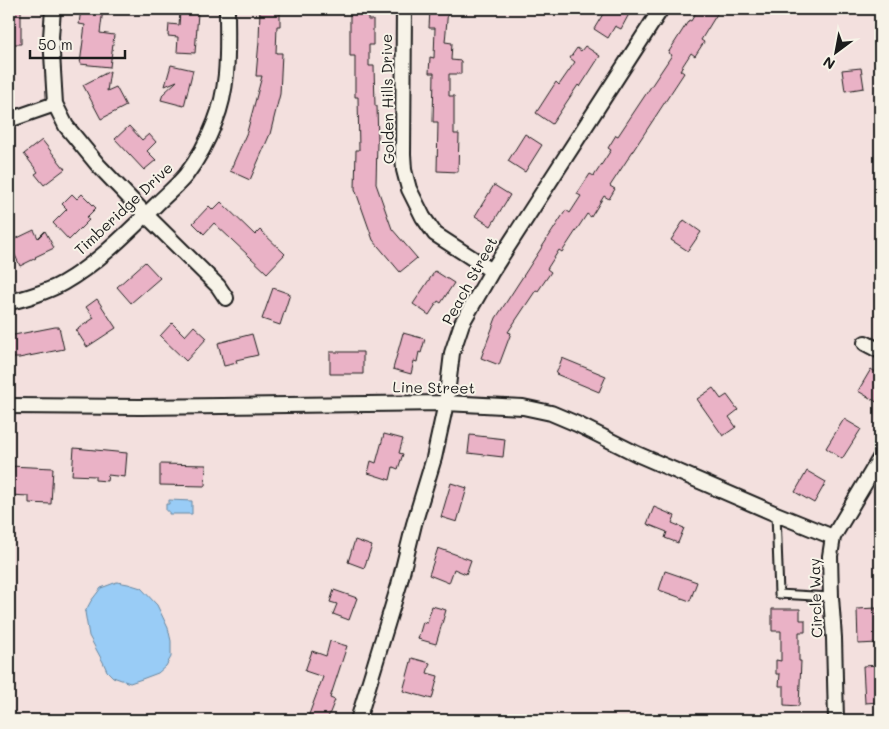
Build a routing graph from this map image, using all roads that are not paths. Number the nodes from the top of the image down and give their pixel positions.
1 (52, 9) edge
2 (227, 9) edge
3 (404, 9) edge
4 (661, 9) edge
5 (55, 104) junction
6 (9, 120) edge
7 (146, 215) junction
8 (492, 270) junction
9 (226, 298) dead end
10 (9, 302) edge
11 (865, 343) dead end
12 (880, 351) edge
13 (446, 403) junction
14 (9, 406) edge
15 (880, 458) edge
16 (776, 514) junction
17 (833, 537) junction
18 (830, 597) junction
19 (358, 720) edge
20 (836, 720) edge

1 - 5 street
2 - 7 street, Timberidge Drive
3 - 8 street, Golden Hills Drive
4 - 8 street, Peach Street
5 - 6 street
5 - 7 street
7 - 9 street
7 - 10 street, Timberidge Drive
8 - 13 street, Peach Street
11 - 12 street
13 - 14 street, Line Street
13 - 16 street, Line Street
13 - 19 street, Peach Street
15 - 17 street, Circle Way
16 - 17 street, Line Street
16 - 18 lane
17 - 18 street, Circle Way
18 - 20 street, Circle Way

